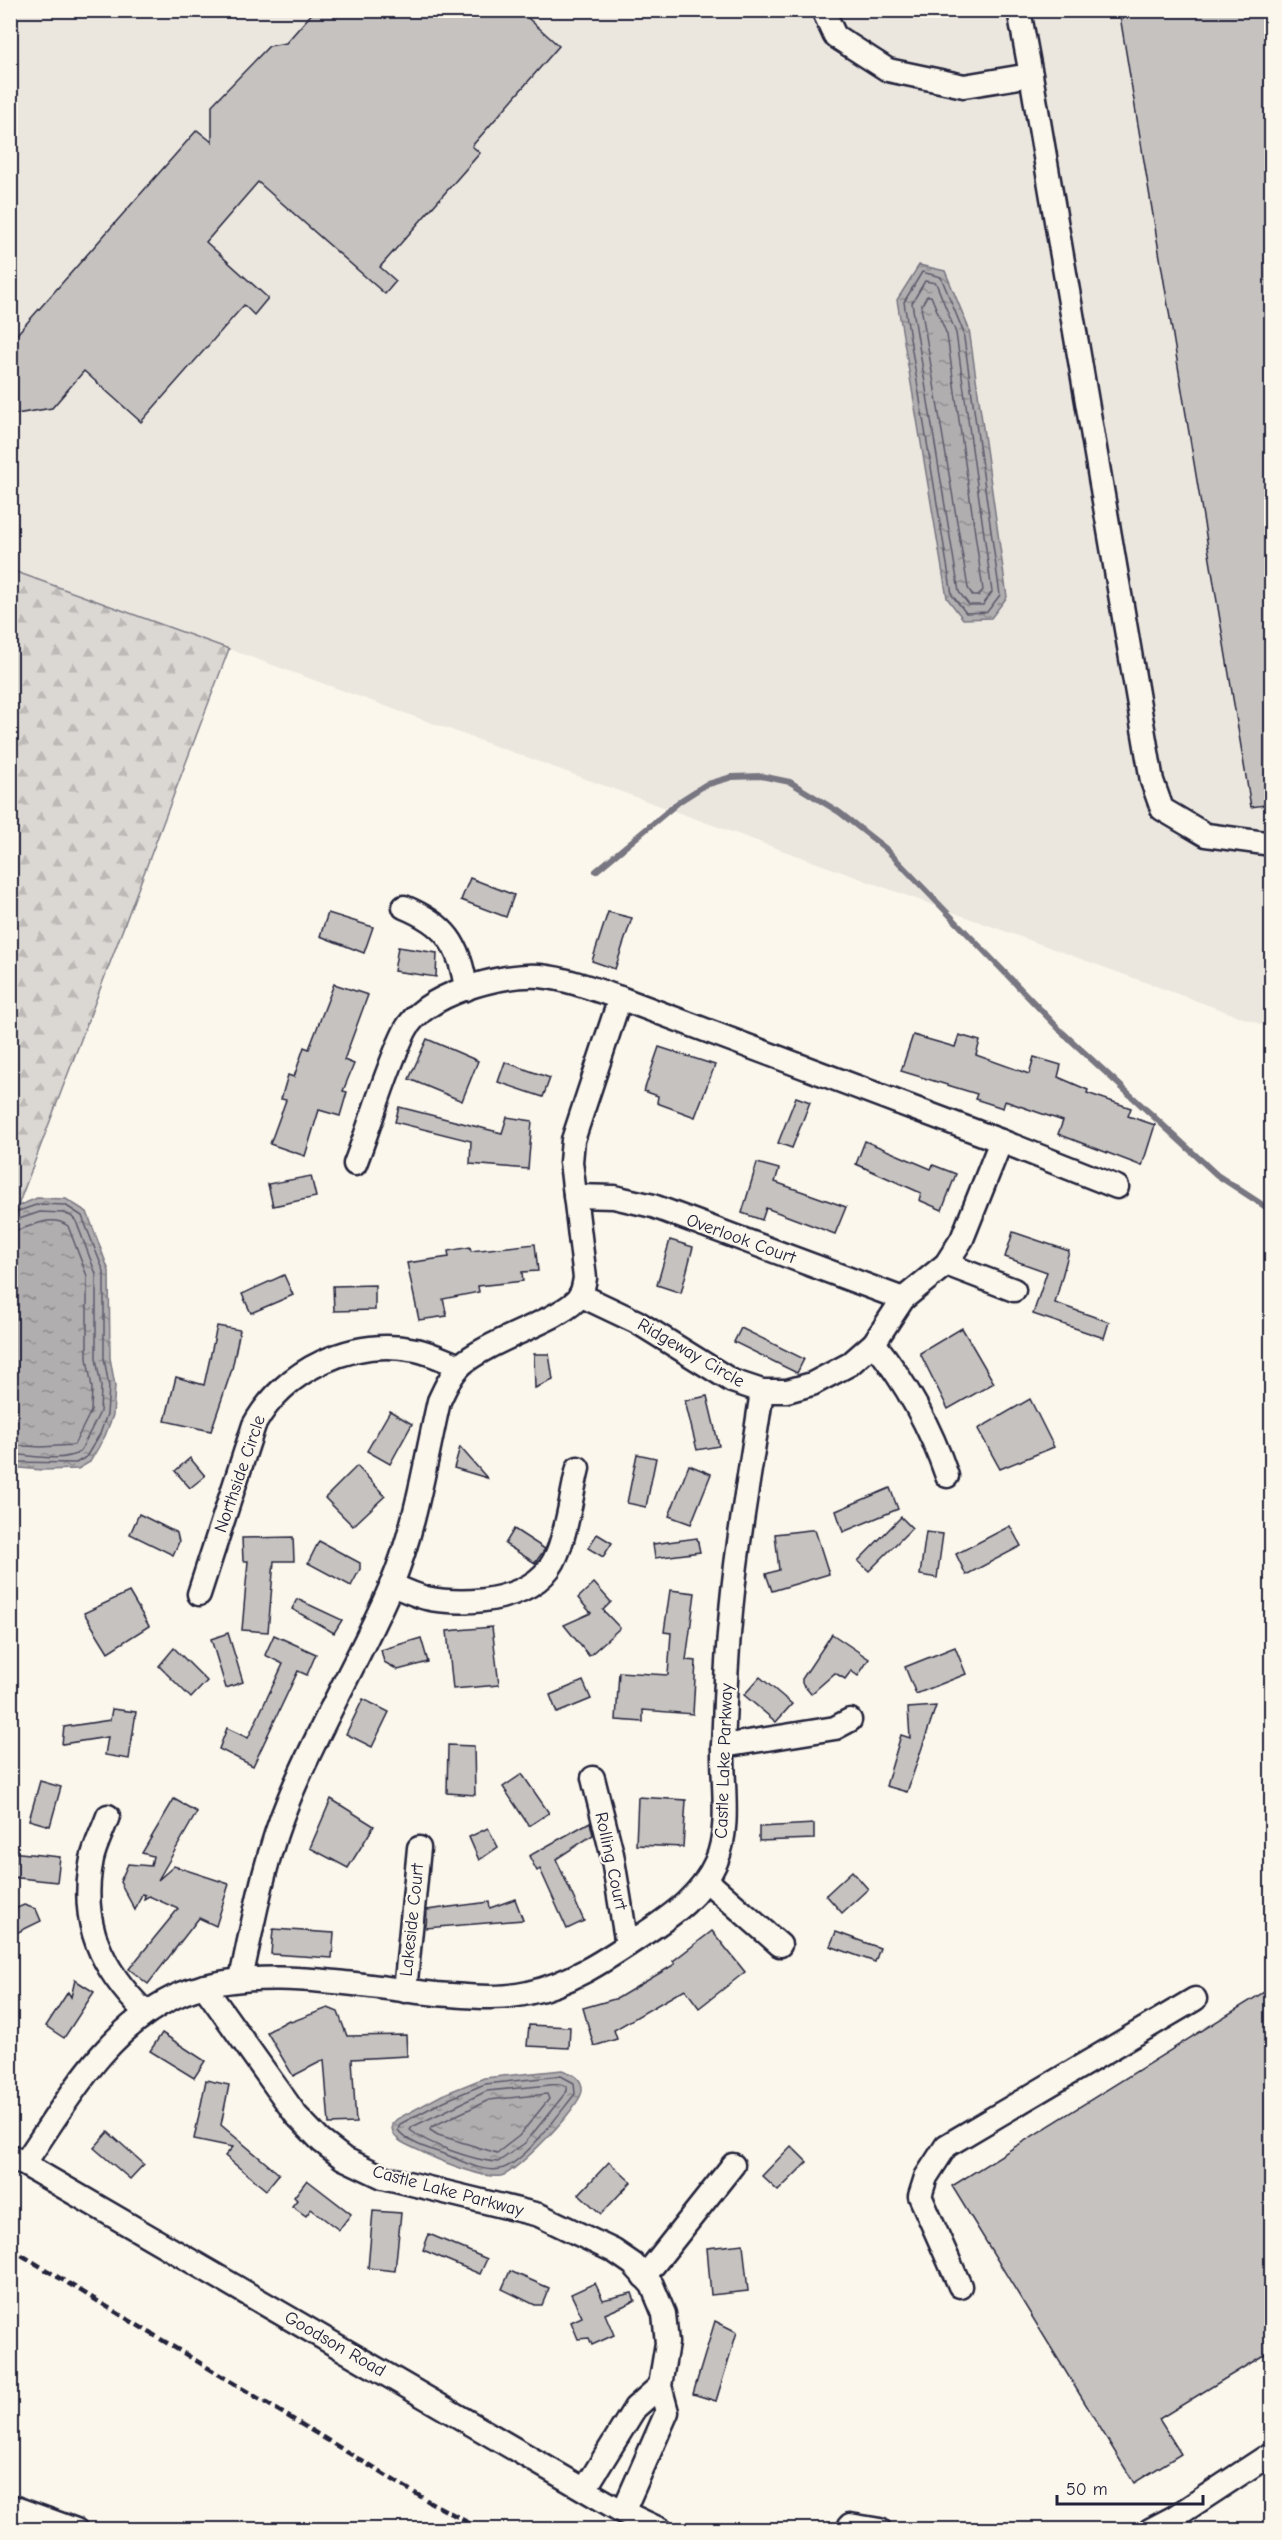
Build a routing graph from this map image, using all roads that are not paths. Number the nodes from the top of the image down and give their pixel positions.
1 (823, 10) edge
2 (1019, 10) edge
3 (1031, 75) junction
4 (1272, 844) edge
5 (404, 907) dead end
6 (466, 989) junction
7 (620, 998) junction
8 (1001, 1141) junction
9 (355, 1164) dead end
10 (1117, 1188) dead end
11 (575, 1196) junction
12 (946, 1264) junction
13 (1014, 1290) dead end
14 (580, 1295) junction
15 (903, 1299) junction
16 (874, 1343) junction
17 (460, 1366) junction
18 (762, 1391) junction
19 (578, 1468) dead end
20 (947, 1476) dead end
21 (391, 1585) junction
22 (199, 1594) dead end
23 (850, 1720) dead end
24 (723, 1746) junction
25 (593, 1778) dead end
26 (108, 1816) dead end
27 (419, 1848) dead end
28 (706, 1881) junction
29 (627, 1945) junction
30 (780, 1946) dead end
31 (241, 1979) junction
32 (204, 1986) junction
33 (405, 1991) junction
34 (1195, 1999) dead end
35 (146, 2013) junction
36 (17, 2160) edge
37 (733, 2164) dead end
38 (644, 2277) junction
39 (960, 2286) dead end
40 (660, 2386) junction
41 (1272, 2453) edge
42 (585, 2489) junction
43 (10, 2506) edge
44 (623, 2512) junction
45 (76, 2529) edge
46 (661, 2529) edge
47 (849, 2529) edge
48 (880, 2529) edge
49 (1150, 2529) edge

1 - 3 street
2 - 3 street
3 - 4 street
5 - 6 street
6 - 7 street
6 - 9 street
7 - 8 street
7 - 11 street
8 - 10 street
8 - 12 street, Ridgeway Circle
11 - 14 street
11 - 15 street, Overlook Court
12 - 13 street
12 - 15 street, Ridgeway Circle
14 - 17 street
14 - 18 street, Ridgeway Circle
15 - 16 street, Ridgeway Circle
16 - 18 street, Ridgeway Circle
16 - 20 street
17 - 21 street
17 - 22 street, Northside Circle
18 - 24 street, Castle Lake Parkway
19 - 21 street
21 - 31 street
23 - 24 street
24 - 28 street, Castle Lake Parkway
25 - 29 street, Rolling Court
26 - 35 street
27 - 33 street, Lakeside Court
28 - 29 street, Castle Lake Parkway
28 - 30 street
29 - 33 street, Castle Lake Parkway
31 - 32 street, Castle Lake Parkway
31 - 33 street, Castle Lake Parkway
32 - 35 street, Castle Lake Parkway
32 - 38 street, Castle Lake Parkway
34 - 39 street
35 - 36 street, Castle Lake Parkway
36 - 42 street, Goodson Road
37 - 38 street
38 - 40 street, Castle Lake Parkway
40 - 42 street
40 - 44 street, Castle Lake Parkway
41 - 49 street
42 - 44 street, Goodson Road
43 - 45 street
44 - 46 street, Goodson Road
47 - 48 street

